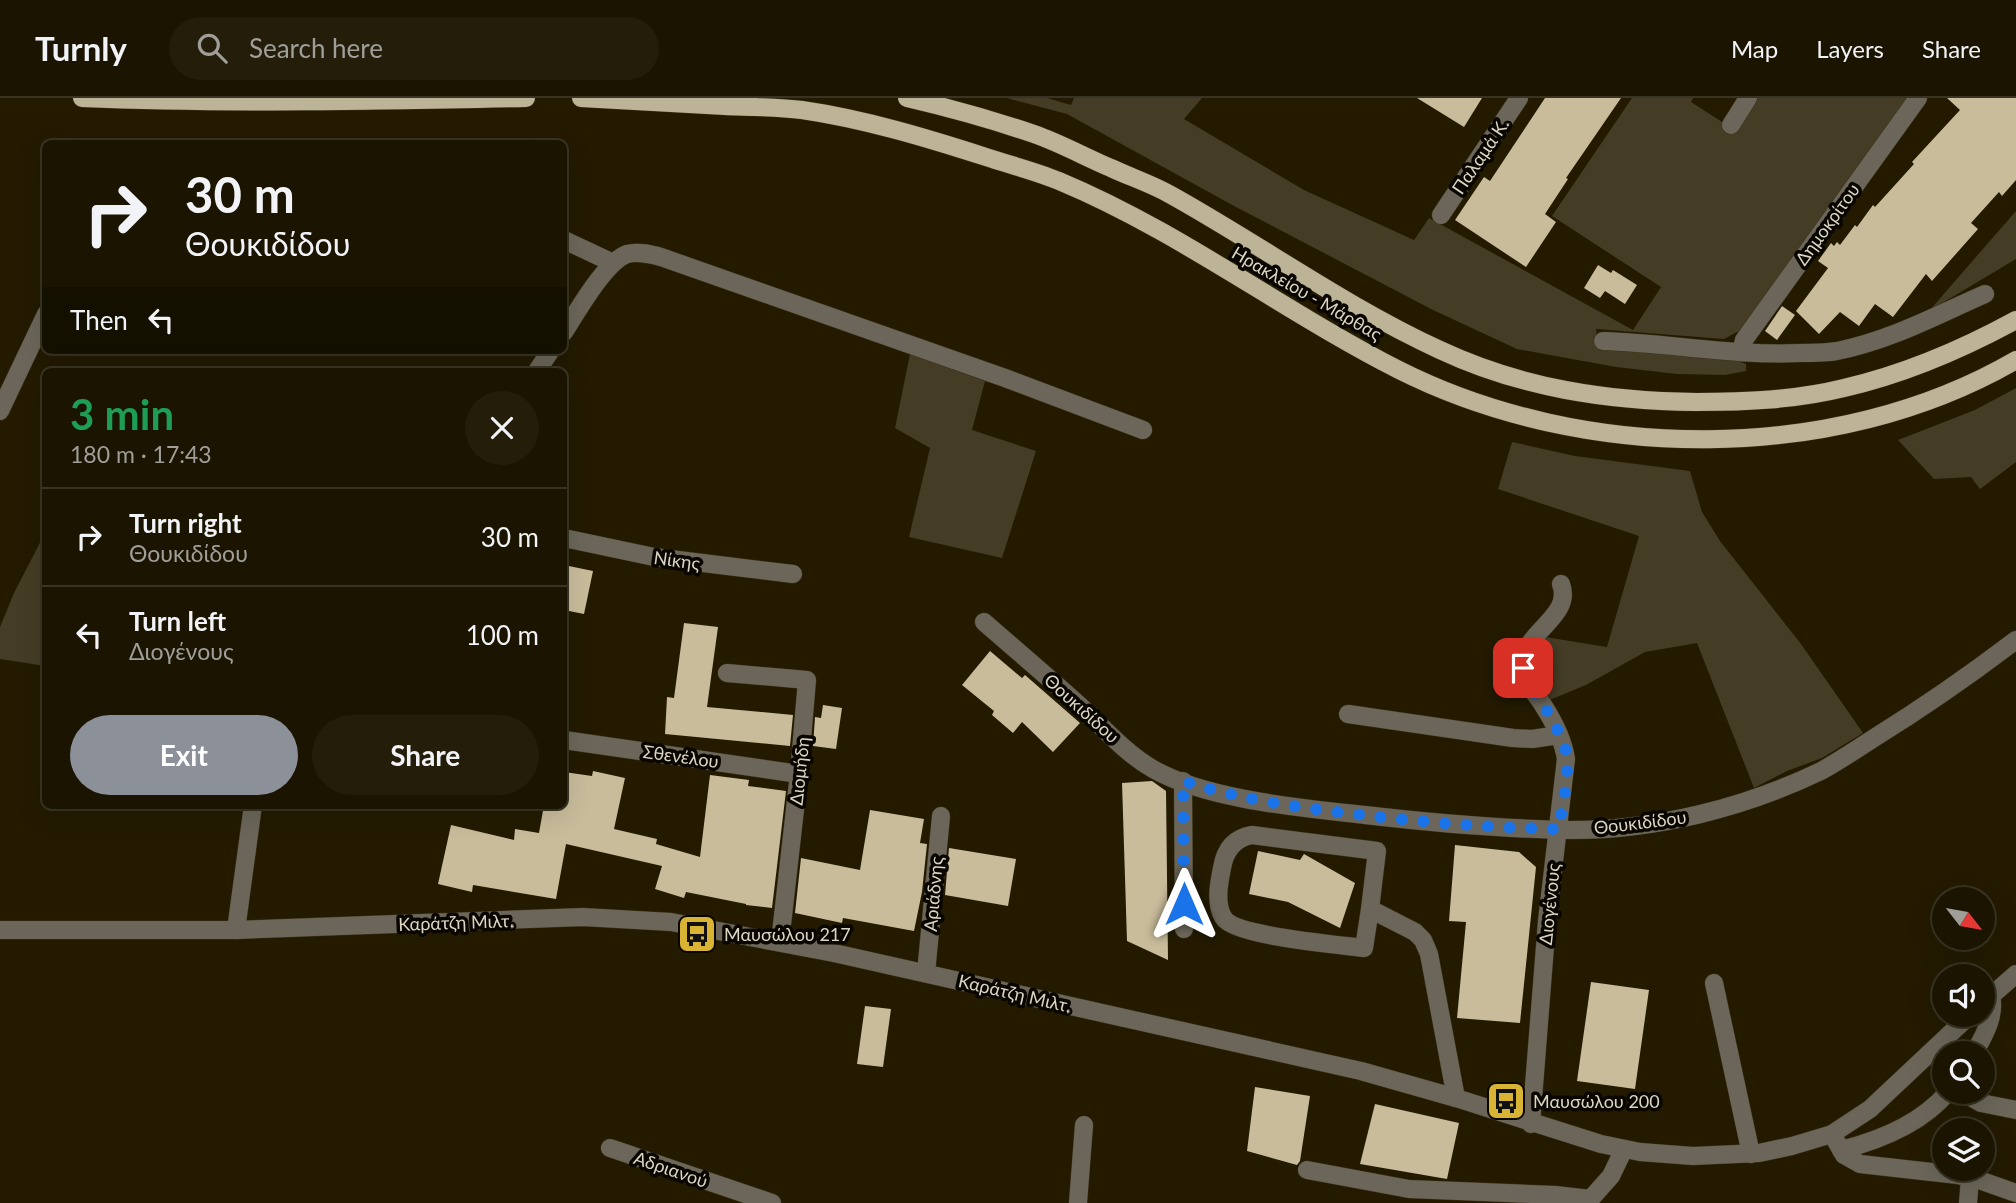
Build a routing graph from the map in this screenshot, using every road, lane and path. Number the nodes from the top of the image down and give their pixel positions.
1 (82, 98) edge
2 (526, 98) edge
3 (580, 98) edge
4 (908, 98) edge
5 (1519, 98) edge
6 (1748, 98) edge
7 (1918, 98) edge
8 (1731, 125) dead end
9 (1441, 215) dead end
10 (567, 241) edge
11 (613, 263) junction
12 (1986, 294) dead end
13 (2016, 320) edge
14 (42, 322) edge
15 (567, 328) edge
16 (1603, 341) dead end
17 (1741, 352) junction
18 (2016, 360) edge
19 (0, 411) edge
20 (1143, 430) dead end
21 (567, 539) edge
22 (793, 574) dead end
23 (1562, 584) dead end
24 (984, 622) dead end
25 (2016, 640) edge
26 (727, 673) dead end
27 (1348, 714) dead end
28 (1559, 735) junction
29 (567, 740) edge
30 (799, 774) junction
31 (1183, 781) junction
32 (252, 809) edge
33 (940, 816) dead end
34 (1559, 829) junction
35 (1370, 909) junction
36 (1184, 929) dead end
37 (0, 930) edge
38 (236, 930) junction
39 (780, 942) junction
40 (926, 973) junction
41 (2016, 974) edge
42 (1714, 983) dead end
43 (1995, 992) edge
44 (1957, 1027) edge
45 (1456, 1098) junction
46 (1935, 1104) edge
47 (1990, 1104) edge
48 (2016, 1110) edge
49 (1531, 1124) junction
50 (1084, 1125) dead end
51 (1832, 1134) junction
52 (610, 1149) dead end
53 (1624, 1149) junction
54 (1841, 1150) junction
55 (1751, 1154) junction
56 (1307, 1170) dead end
57 (1932, 1173) edge
58 (1970, 1181) edge
59 (1979, 1181) edge
60 (2016, 1193) edge
61 (1589, 1201) edge
62 (772, 1203) edge
63 (1078, 1203) edge
64 (1968, 1203) edge

1 - 2 main road
3 - 18 main road, Ηρακλείου - Μάρθας
4 - 13 main road, Ηρακλείου - Μάρθας
5 - 9 street, Παλαμά Κ.
6 - 8 street
7 - 17 street, Δημοκρίτου
10 - 11 street
11 - 15 street
11 - 20 street
12 - 17 street
14 - 19 street
16 - 17 street
21 - 22 street, Νίκης
23 - 28 street, Διογένους
24 - 31 street, Θουκιδίδου
25 - 34 street, Θουκιδίδου
26 - 30 street, Διομήδη
27 - 28 street
28 - 34 street, Διογένους
29 - 30 street, Σθενέλου
30 - 39 street, Διομήδη
31 - 34 street, Θουκιδίδου
31 - 36 street
32 - 38 street
33 - 40 street, Αριάδνης
34 - 49 street, Διογένους
35 - 35 street
35 - 45 street
37 - 38 street, Καράτζη Μιλτ.
38 - 39 street, Καράτζη Μιλτ.
39 - 40 street, Καράτζη Μιλτ.
40 - 45 street, Καράτζη Μιλτ.
41 - 43 street
42 - 55 street
44 - 51 street, Καράτζη Μιλτ.
45 - 49 street, Καράτζη Μιλτ.
46 - 54 street
47 - 48 street
49 - 53 street, Καράτζη Μιλτ.
50 - 63 street
51 - 54 street
51 - 55 street, Καράτζη Μιλτ.
52 - 62 street, Αδριανού
53 - 55 street, Καράτζη Μιλτ.
53 - 61 street
54 - 57 street
56 - 61 street
58 - 64 street
59 - 60 street

